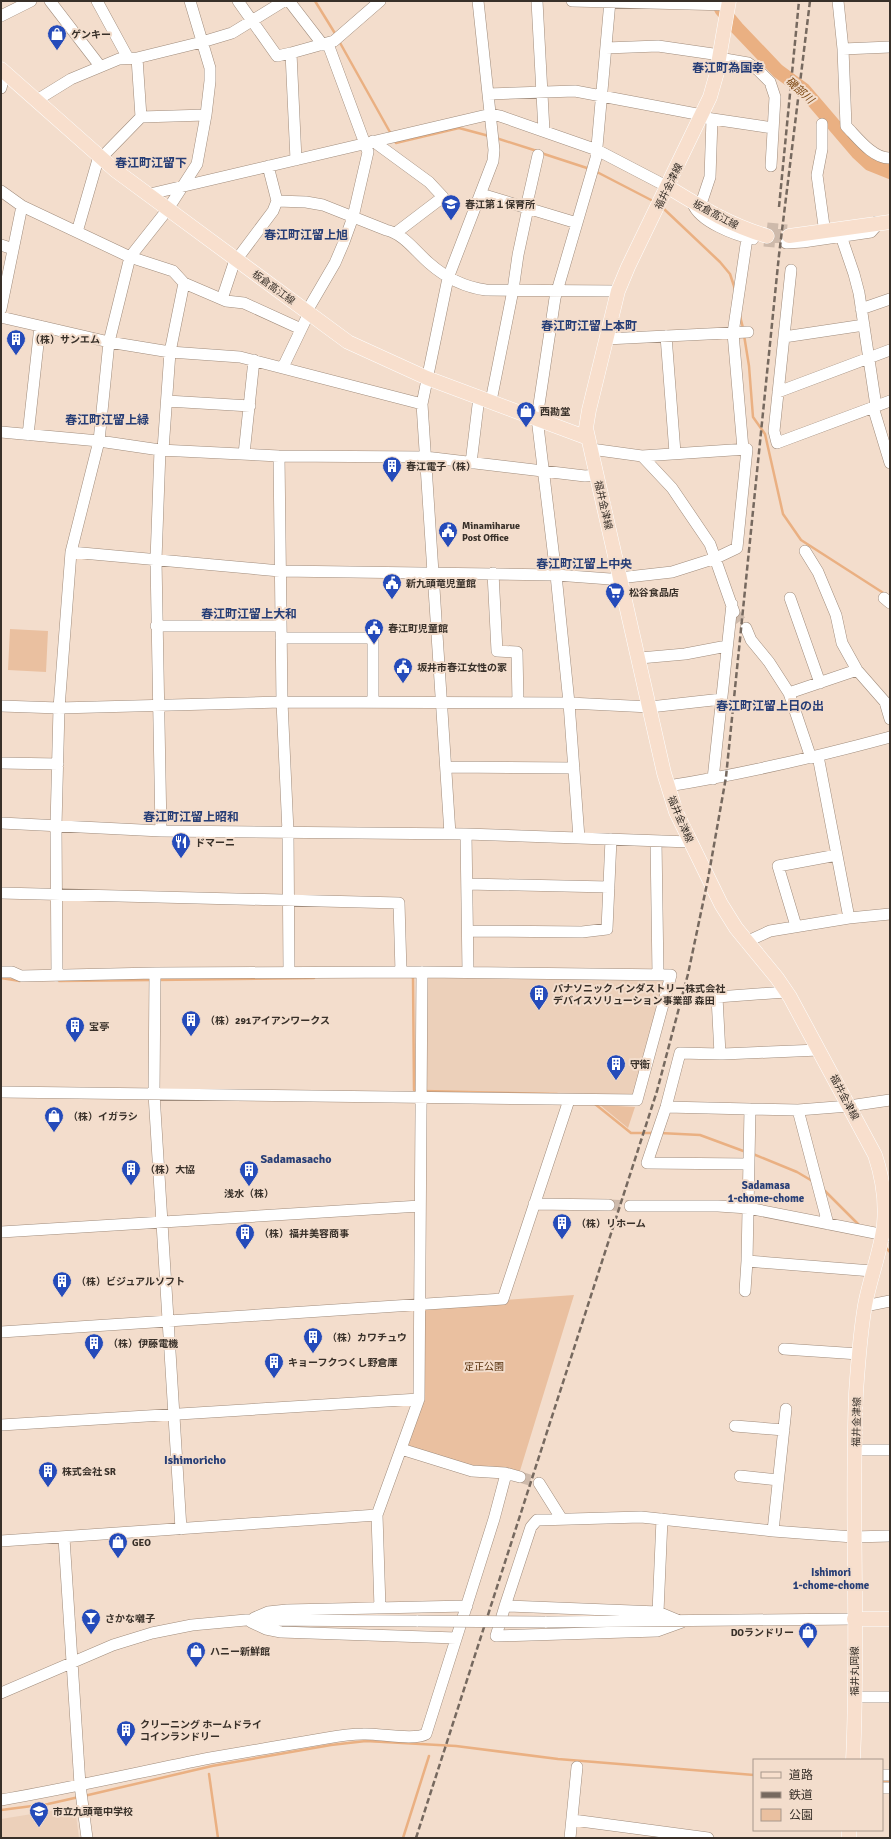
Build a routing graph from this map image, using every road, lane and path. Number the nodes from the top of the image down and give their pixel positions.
1 (31, 1) edge
2 (50, 1) edge
3 (97, 1) edge
4 (190, 1) edge
5 (238, 1) edge
6 (284, 1) edge
7 (289, 1) edge
8 (380, 1) edge
9 (478, 1) edge
10 (537, 1) edge
11 (572, 1) edge
12 (610, 1) edge
13 (838, 1) edge
14 (669, 2) edge
15 (698, 3) edge
16 (728, 3) edge
17 (1, 16) edge
18 (252, 21) junction
19 (202, 42) junction
20 (325, 44) junction
21 (890, 47) edge
22 (606, 48) junction
23 (842, 49) junction
24 (291, 53) junction
25 (720, 57) junction
26 (133, 58) junction
27 (100, 66) junction
28 (3, 70) edge
29 (1, 88) edge
30 (543, 91) junction
31 (488, 94) junction
32 (602, 95) junction
33 (37, 100) junction
34 (491, 114) junction
35 (206, 115) junction
36 (141, 117) junction
37 (705, 117) junction
38 (822, 124) dead end
39 (773, 128) junction
40 (544, 131) junction
41 (369, 142) junction
42 (597, 150) junction
43 (538, 155) dead end
44 (100, 157) junction
45 (890, 158) edge
46 (296, 160) junction
47 (268, 166) junction
48 (771, 166) dead end
49 (183, 186) junction
50 (668, 187) junction
51 (1, 191) edge
52 (150, 194) junction
53 (481, 194) junction
54 (277, 201) junction
55 (697, 201) junction
56 (22, 206) junction
57 (527, 208) junction
58 (168, 209) junction
59 (353, 217) junction
60 (577, 223) junction
61 (884, 223) edge
62 (824, 226) junction
63 (76, 232) junction
64 (397, 232) junction
65 (766, 235) joint
66 (787, 236) junction
67 (841, 236) junction
68 (747, 238) junction
69 (1, 245) edge
70 (13, 249) junction
71 (130, 257) junction
72 (237, 260) junction
73 (790, 270) dead end
74 (448, 278) junction
75 (184, 283) junction
76 (513, 290) junction
77 (557, 290) junction
78 (618, 291) junction
79 (222, 299) junction
80 (890, 299) edge
81 (1, 309) edge
82 (861, 309) junction
83 (308, 312) junction
84 (1, 317) edge
85 (864, 325) junction
86 (40, 326) junction
87 (302, 330) junction
88 (748, 332) dead end
89 (733, 333) junction
90 (666, 336) junction
91 (784, 337) junction
92 (606, 339) junction
93 (109, 342) junction
94 (890, 350) edge
95 (170, 352) junction
96 (870, 358) junction
97 (254, 360) junction
98 (283, 367) junction
99 (427, 378) junction
100 (778, 392) junction
101 (485, 399) junction
102 (890, 401) edge
103 (167, 402) junction
104 (422, 404) junction
105 (250, 406) junction
106 (875, 407) junction
107 (537, 418) junction
108 (1, 432) edge
109 (28, 435) junction
110 (99, 442) junction
111 (589, 444) junction
112 (743, 449) junction
113 (162, 450) junction
114 (244, 454) junction
115 (675, 454) junction
116 (280, 456) junction
117 (642, 456) junction
118 (425, 457) junction
119 (471, 462) junction
120 (890, 462) edge
121 (542, 471) junction
122 (597, 475) junction
123 (805, 551) dead end
124 (71, 552) junction
125 (716, 558) junction
126 (156, 560) junction
127 (280, 571) junction
128 (433, 572) junction
129 (493, 573) junction
130 (556, 575) junction
131 (620, 579) junction
132 (790, 598) dead end
133 (156, 626) junction
134 (746, 628) tunnel mouth
135 (281, 632) junction
136 (727, 646) junction
137 (640, 658) junction
138 (857, 670) junction
139 (820, 683) junction
140 (789, 694) junction
141 (722, 699) junction
142 (282, 702) junction
143 (373, 702) junction
144 (442, 702) junction
145 (518, 702) junction
146 (568, 702) junction
147 (157, 705) junction
148 (1, 706) edge
149 (650, 707) junction
150 (59, 708) junction
151 (890, 719) edge
152 (890, 737) edge
153 (814, 757) junction
154 (1, 763) edge
155 (58, 764) junction
156 (446, 767) junction
157 (574, 768) junction
158 (713, 778) junction
159 (668, 786) junction
160 (1, 823) edge
161 (56, 826) junction
162 (161, 831) junction
163 (288, 832) junction
164 (450, 834) junction
165 (466, 834) junction
166 (579, 838) junction
167 (611, 839) junction
168 (656, 841) junction
169 (690, 842) junction
170 (837, 855) junction
171 (466, 884) junction
172 (609, 887) junction
173 (1, 894) edge
174 (56, 895) junction
175 (288, 900) junction
176 (890, 914) edge
177 (850, 918) junction
178 (796, 926) junction
179 (468, 931) junction
180 (746, 942) junction
181 (1, 972) edge
182 (290, 972) junction
183 (401, 972) junction
184 (422, 972) junction
185 (468, 972) junction
186 (155, 973) junction
187 (658, 975) junction
188 (57, 976) junction
189 (786, 992) junction
190 (819, 1050) junction
191 (723, 1054) dead end
192 (1, 1092) edge
193 (154, 1094) junction
194 (421, 1098) junction
195 (569, 1100) junction
196 (890, 1100) edge
197 (849, 1106) junction
198 (666, 1107) junction
199 (750, 1109) junction
200 (798, 1110) junction
201 (749, 1164) junction
202 (534, 1204) junction
203 (609, 1205) tunnel mouth
204 (420, 1206) junction
205 (630, 1206) tunnel mouth
206 (748, 1208) junction
207 (162, 1223) junction
208 (828, 1224) junction
209 (1, 1232) edge
210 (886, 1235) edge
211 (747, 1261) junction
212 (872, 1272) junction
213 (745, 1292) dead end
214 (890, 1301) edge
215 (419, 1306) junction
216 (865, 1306) junction
217 (168, 1322) junction
218 (1, 1332) edge
219 (784, 1349) dead end
220 (859, 1354) junction
221 (419, 1399) junction
222 (786, 1409) dead end
223 (174, 1414) junction
224 (1, 1425) edge
225 (735, 1426) dead end
226 (784, 1430) junction
227 (401, 1449) junction
228 (855, 1450) junction
229 (890, 1450) edge
230 (506, 1474) junction
231 (740, 1476) dead end
232 (520, 1477) tunnel mouth
233 (778, 1480) junction
234 (539, 1483) tunnel mouth
235 (377, 1515) junction
236 (561, 1518) junction
237 (662, 1519) junction
238 (181, 1529) junction
239 (773, 1531) junction
240 (890, 1536) edge
241 (853, 1537) junction
242 (64, 1538) junction
243 (1, 1541) edge
244 (467, 1606) junction
245 (505, 1606) junction
246 (380, 1608) junction
247 (658, 1612) junction
248 (854, 1619) junction
249 (890, 1619) edge
250 (248, 1620) junction
251 (682, 1622) junction
252 (456, 1638) junction
253 (72, 1664) junction
254 (1, 1693) edge
255 (855, 1697) junction
256 (890, 1698) edge
257 (853, 1759) edge
258 (577, 1767) dead end
259 (80, 1785) junction
260 (1, 1800) edge
261 (572, 1820) junction
262 (87, 1838) edge
263 (570, 1838) edge
264 (708, 1838) edge

1 - 17 street
2 - 27 street
3 - 26 street
4 - 19 street
5 - 18 street
6 - 18 street
7 - 20 street
8 - 20 street
9 - 31 street
10 - 30 street
11 - 12 street
12 - 14 street
12 - 22 street
13 - 23 street
14 - 15 street
15 - 16 street
16 - 25 main road, 福井金津線
18 - 19 street
18 - 24 street
19 - 26 street
19 - 35 street
20 - 24 street
20 - 41 street
21 - 23 street
22 - 25 street
22 - 32 street
23 - 45 street
24 - 46 street
25 - 37 main road, 福井金津線
25 - 39 street
26 - 27 street
26 - 36 street
27 - 33 street
28 - 29 street
28 - 33 main road, 板倉高江線
30 - 31 street
30 - 32 street
30 - 40 street
31 - 34 street
32 - 37 street
32 - 42 street
33 - 44 main road, 板倉高江線
34 - 40 street
34 - 41 street
34 - 53 street
35 - 36 street
35 - 49 street
36 - 44 street
37 - 39 street
37 - 50 main road, 福井金津線
37 - 55 street
38 - 62 street
39 - 48 street
40 - 42 street
41 - 46 street
41 - 59 street
41 - 64 street
42 - 50 street
42 - 60 street
43 - 57 street
44 - 52 main road, 板倉高江線
44 - 63 street
46 - 47 street
47 - 49 street
47 - 54 street
49 - 52 street
49 - 58 street
50 - 55 main road, 板倉高江線
50 - 78 main road, 福井金津線
51 - 56 street
52 - 58 main road, 板倉高江線
53 - 57 street
53 - 74 street
54 - 59 street
54 - 72 street
55 - 65 main road, 板倉高江線
55 - 68 street
56 - 63 street
56 - 70 street
57 - 60 street
57 - 76 street
58 - 71 street
58 - 72 main road, 板倉高江線
59 - 64 street
59 - 83 street
60 - 77 street
61 - 62 street
61 - 66 main road
61 - 67 street
62 - 66 street
63 - 71 street
64 - 74 street
65 - 68 street
66 - 67 street
67 - 82 street
68 - 89 street
69 - 70 street
70 - 81 street
71 - 75 street
71 - 93 street
72 - 79 street
72 - 83 main road, 板倉高江線
73 - 91 street
74 - 76 street
74 - 99 street
75 - 79 street
75 - 95 street
76 - 77 street
76 - 101 street
77 - 78 street
77 - 107 street
78 - 92 main road, 福井金津線
79 - 87 street
80 - 82 street
82 - 85 street
83 - 87 street
83 - 99 main road, 板倉高江線
84 - 86 street
85 - 91 street
85 - 96 street
86 - 93 street
86 - 109 street
87 - 98 street
88 - 89 street
89 - 90 street
89 - 112 street
90 - 92 street
90 - 115 street
91 - 100 street
92 - 111 main road, 福井金津線
93 - 95 street
93 - 110 street
94 - 96 street
95 - 97 street
95 - 103 street
96 - 100 street
96 - 106 street
97 - 98 street
97 - 105 street
98 - 104 street
99 - 101 main road, 板倉高江線
99 - 104 street
100 - 106 street
101 - 107 main road, 板倉高江線
101 - 119 street
102 - 106 street
103 - 105 street
103 - 113 street
104 - 118 street
105 - 114 street
106 - 120 street
107 - 111 main road, 板倉高江線
107 - 121 street
108 - 109 street
109 - 110 street
110 - 113 street
110 - 124 street
111 - 117 street
111 - 122 main road, 福井金津線
112 - 115 street
112 - 125 street
113 - 114 street
113 - 126 street
114 - 116 street
115 - 117 street
116 - 118 street
116 - 127 street
117 - 125 street
118 - 119 street
118 - 128 street
119 - 121 street
121 - 122 street
121 - 130 street
122 - 131 main road, 福井金津線
123 - 138 street
124 - 126 street
124 - 150 street
125 - 131 street
125 - 136 street
126 - 127 street
126 - 133 street
127 - 128 street
127 - 135 street
128 - 129 street
128 - 144 street
129 - 130 street
129 - 145 street
130 - 131 street
130 - 146 street
131 - 137 main road, 福井金津線
132 - 139 street
133 - 135 street
133 - 147 street
134 - 140 street
135 - 142 street
135 - 143 street
136 - 137 street
136 - 141 street
137 - 149 main road, 福井金津線
138 - 139 street
138 - 151 street
139 - 140 street
140 - 153 street
141 - 149 street
141 - 158 street
142 - 143 street
142 - 147 street
142 - 163 street
143 - 144 street
144 - 145 street
144 - 156 street
145 - 146 street
146 - 149 street
146 - 157 street
147 - 150 street
147 - 162 street
148 - 150 street
149 - 159 main road, 福井金津線
150 - 155 street
152 - 153 street
153 - 158 street
153 - 170 street
154 - 155 street
155 - 161 street
156 - 157 street
156 - 164 street
157 - 166 street
158 - 159 street
159 - 169 main road, 福井金津線
160 - 161 street
161 - 162 street
161 - 174 street
162 - 163 street
163 - 164 street
163 - 175 street
164 - 165 street
165 - 166 street
165 - 171 street
166 - 167 street
167 - 168 street
167 - 172 street
168 - 169 street
168 - 187 street
169 - 180 main road, 福井金津線
170 - 177 street
170 - 178 street
171 - 172 street
171 - 179 street
172 - 179 street
173 - 174 street
174 - 175 street
174 - 188 street
175 - 182 street
175 - 183 street
176 - 177 street
177 - 178 street
178 - 180 street
179 - 185 street
180 - 189 main road, 福井金津線
181 - 188 street
182 - 183 street
182 - 186 street
183 - 184 street
184 - 185 street
184 - 194 street
185 - 187 street
186 - 188 street
186 - 193 street
187 - 195 street
189 - 190 main road, 福井金津線
189 - 198 street
190 - 191 street
190 - 197 main road, 福井金津線
192 - 193 street
193 - 194 street
193 - 207 street
194 - 195 street
194 - 204 street
195 - 202 street
196 - 197 street
197 - 200 street
197 - 210 main road, 福井金津線
198 - 199 street
198 - 201 street
199 - 200 street
199 - 201 street
200 - 208 street
201 - 206 street
202 - 203 street
202 - 215 street
204 - 207 street
204 - 215 street
205 - 206 street
206 - 208 street
206 - 211 street
207 - 209 street
207 - 217 street
208 - 210 street
210 - 212 main road, 福井金津線
211 - 212 street
211 - 213 street
212 - 216 main road, 福井金津線
214 - 216 street
215 - 217 street
215 - 221 street
216 - 220 main road, 福井金津線
217 - 218 street
217 - 223 street
219 - 220 street
220 - 228 main road, 福井金津線
221 - 223 street
221 - 227 street
222 - 226 street
223 - 224 street
223 - 238 street
225 - 226 street
226 - 233 street
227 - 230 street
227 - 235 street
228 - 229 street
228 - 241 main road, 福井金津線
230 - 232 street
230 - 244 street
231 - 233 street
233 - 239 street
234 - 236 street
235 - 238 street
235 - 246 street
236 - 237 street
236 - 245 street
237 - 239 street
237 - 247 street
238 - 242 street
239 - 241 street
240 - 241 street
241 - 248 main road, 福井金津線
242 - 243 street
242 - 253 street
244 - 246 street
244 - 252 street
245 - 247 street
245 - 251 street
246 - 250 street
247 - 251 street
248 - 249 main road
248 - 251 street
248 - 255 main road, 福井丸岡線
250 - 251 street, bridge
250 - 252 street
250 - 253 street
252 - 259 street
253 - 254 street
253 - 259 street
255 - 256 street
255 - 257 main road, 福井丸岡線
258 - 261 street
259 - 260 street
259 - 262 street
261 - 263 street
261 - 264 street

